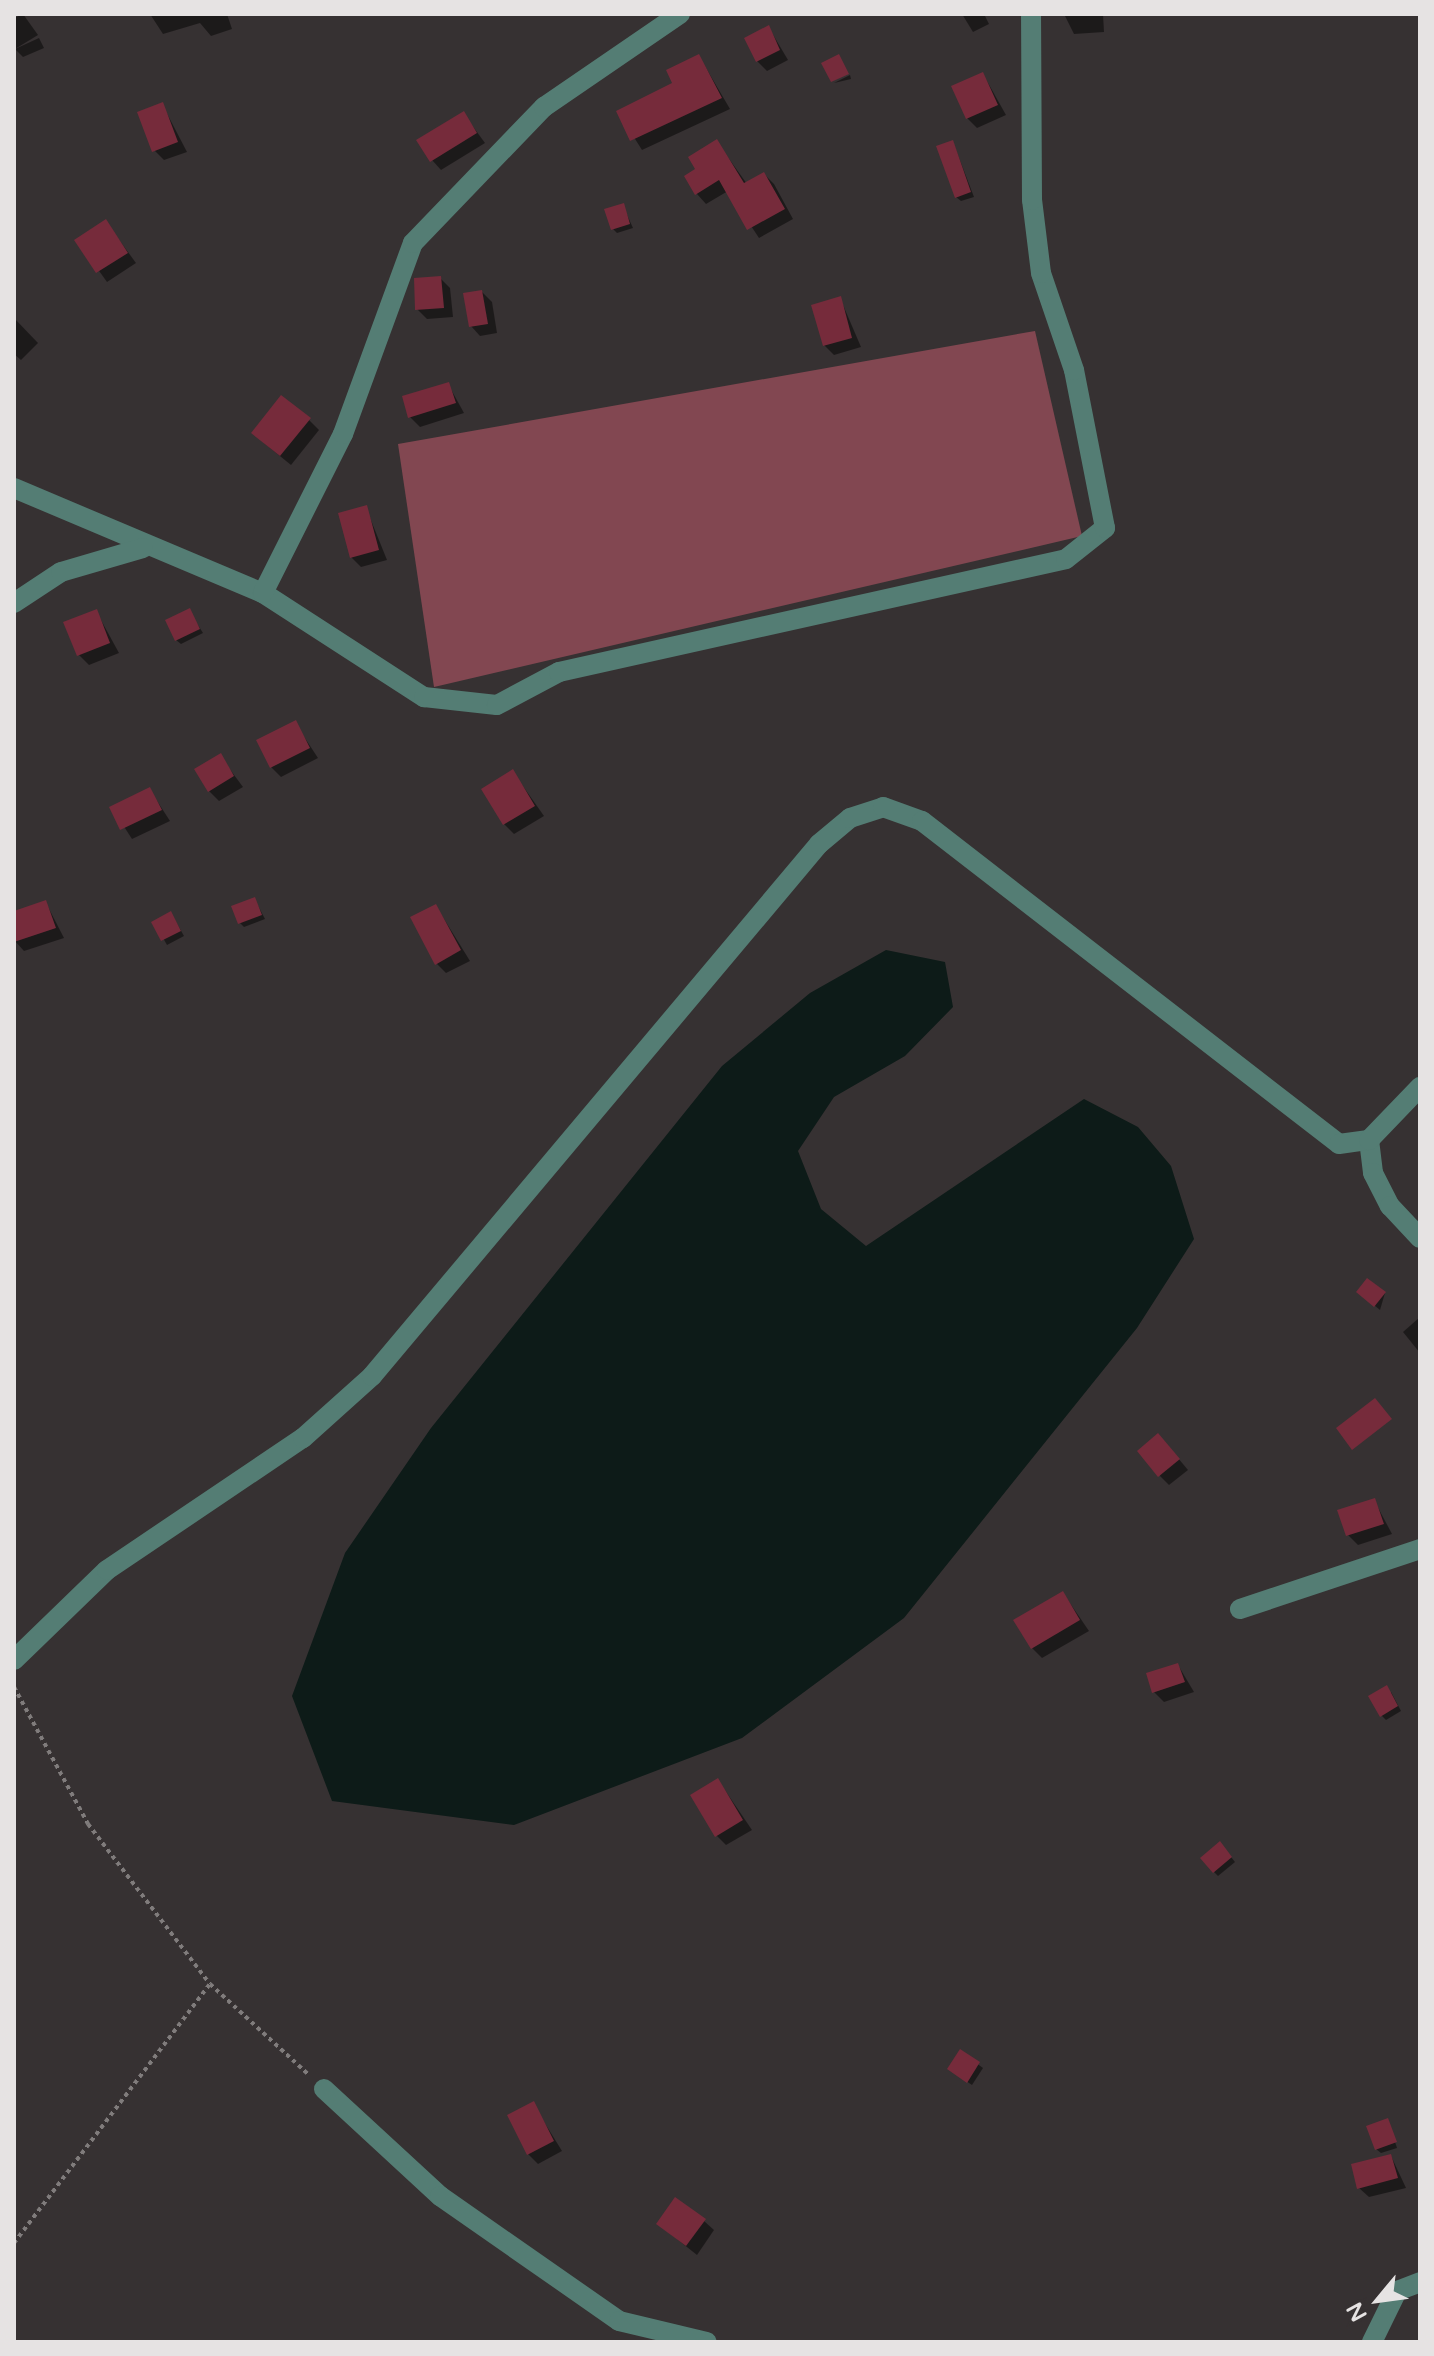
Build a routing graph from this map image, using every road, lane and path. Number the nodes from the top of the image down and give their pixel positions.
1 (680, 14) edge
2 (1031, 14) edge
3 (14, 488) edge
4 (143, 548) junction
5 (263, 593) junction
6 (14, 603) edge
7 (1420, 1087) edge
8 (1369, 1140) junction
9 (1420, 1238) edge
10 (1420, 1549) edge
11 (1240, 1609) dead end
12 (14, 1660) edge
13 (14, 1687) edge
14 (210, 1984) junction
15 (324, 2089) joint
16 (14, 2243) edge
17 (1420, 2282) edge
18 (707, 2342) edge
19 (1372, 2342) edge

1 - 5 street
2 - 5 street
3 - 4 street
4 - 5 street
4 - 6 street
7 - 8 street
8 - 9 street
8 - 12 street
10 - 11 street
13 - 14 path
14 - 15 path
14 - 16 path
15 - 18 street
17 - 19 street

